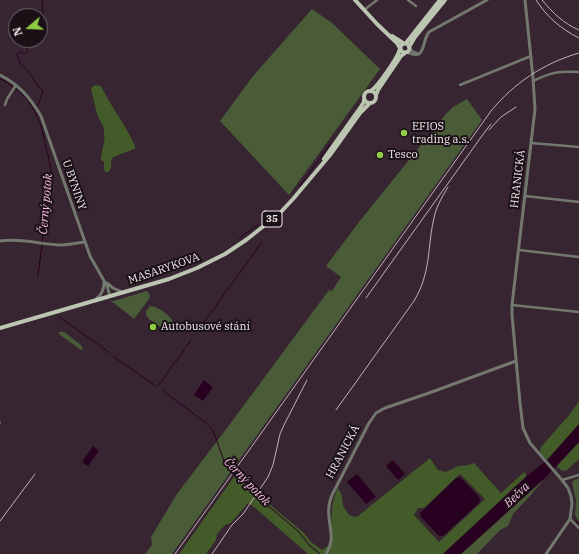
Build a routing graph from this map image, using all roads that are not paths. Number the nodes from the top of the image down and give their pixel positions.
1 (355, 0) edge
2 (377, 0) edge
3 (408, 0) edge
4 (440, 0) edge
5 (445, 0) edge
6 (487, 0) edge
7 (525, 0) edge
8 (416, 6) dead end
9 (364, 10) junction
10 (383, 29) junction
11 (404, 43) junction
12 (400, 49) junction
13 (407, 50) junction
14 (531, 56) junction
15 (579, 72) edge
16 (0, 75) edge
17 (533, 80) junction
18 (460, 84) dead end
19 (15, 87) junction
20 (371, 91) junction
21 (376, 95) junction
22 (364, 99) junction
23 (370, 103) junction
24 (5, 105) dead end
25 (532, 143) junction
26 (579, 147) edge
27 (312, 176) junction
28 (524, 196) junction
29 (579, 202) edge
30 (0, 241) edge
31 (84, 242) junction
32 (519, 250) junction
33 (579, 257) edge
34 (104, 280) junction
35 (123, 292) junction
36 (110, 296) junction
37 (94, 300) junction
38 (512, 305) junction
39 (579, 312) edge
40 (0, 328) edge
41 (516, 361) junction
42 (579, 475) edge
43 (562, 480) junction
44 (570, 519) junction
45 (579, 528) edge
46 (326, 554) edge
47 (546, 554) edge

1 - 9 main road
2 - 9 street
3 - 8 street
4 - 11 main road, 35
5 - 13 main road, MASARYKOVA / 35
6 - 13 street
7 - 14 street, HRANICKÁ
9 - 10 main road
10 - 11 main road
10 - 12 main road
11 - 12 main road, 35
11 - 13 main road
12 - 13 main road
12 - 20 main road, MASARYKOVA / 35
13 - 21 main road, MASARYKOVA / 35
14 - 17 street, HRANICKÁ
14 - 18 street
15 - 17 street
16 - 19 street, U BYNINY
17 - 25 street, HRANICKÁ
19 - 24 street
19 - 31 street, U BYNINY
20 - 21 main road
20 - 22 main road, MASARYKOVA / 35
21 - 23 main road, MASARYKOVA / 35
22 - 23 main road
22 - 27 main road, MASARYKOVA / 35
23 - 27 main road, MASARYKOVA / 35
25 - 26 street
25 - 28 street, HRANICKÁ
27 - 35 main road, MASARYKOVA / 35
28 - 29 street
28 - 32 street, HRANICKÁ
30 - 31 street
31 - 34 street, U BYNINY
32 - 33 street
32 - 38 street, HRANICKÁ
34 - 35 street
34 - 36 street
34 - 37 street
35 - 36 main road, MASARYKOVA / 35
36 - 37 main road, 35
37 - 40 main road, 35
38 - 39 street
38 - 41 street, HRANICKÁ
41 - 43 street, HRANICKÁ
41 - 46 street, HRANICKÁ
42 - 43 street
43 - 44 street, HRANICKÁ
44 - 45 street
44 - 47 street

